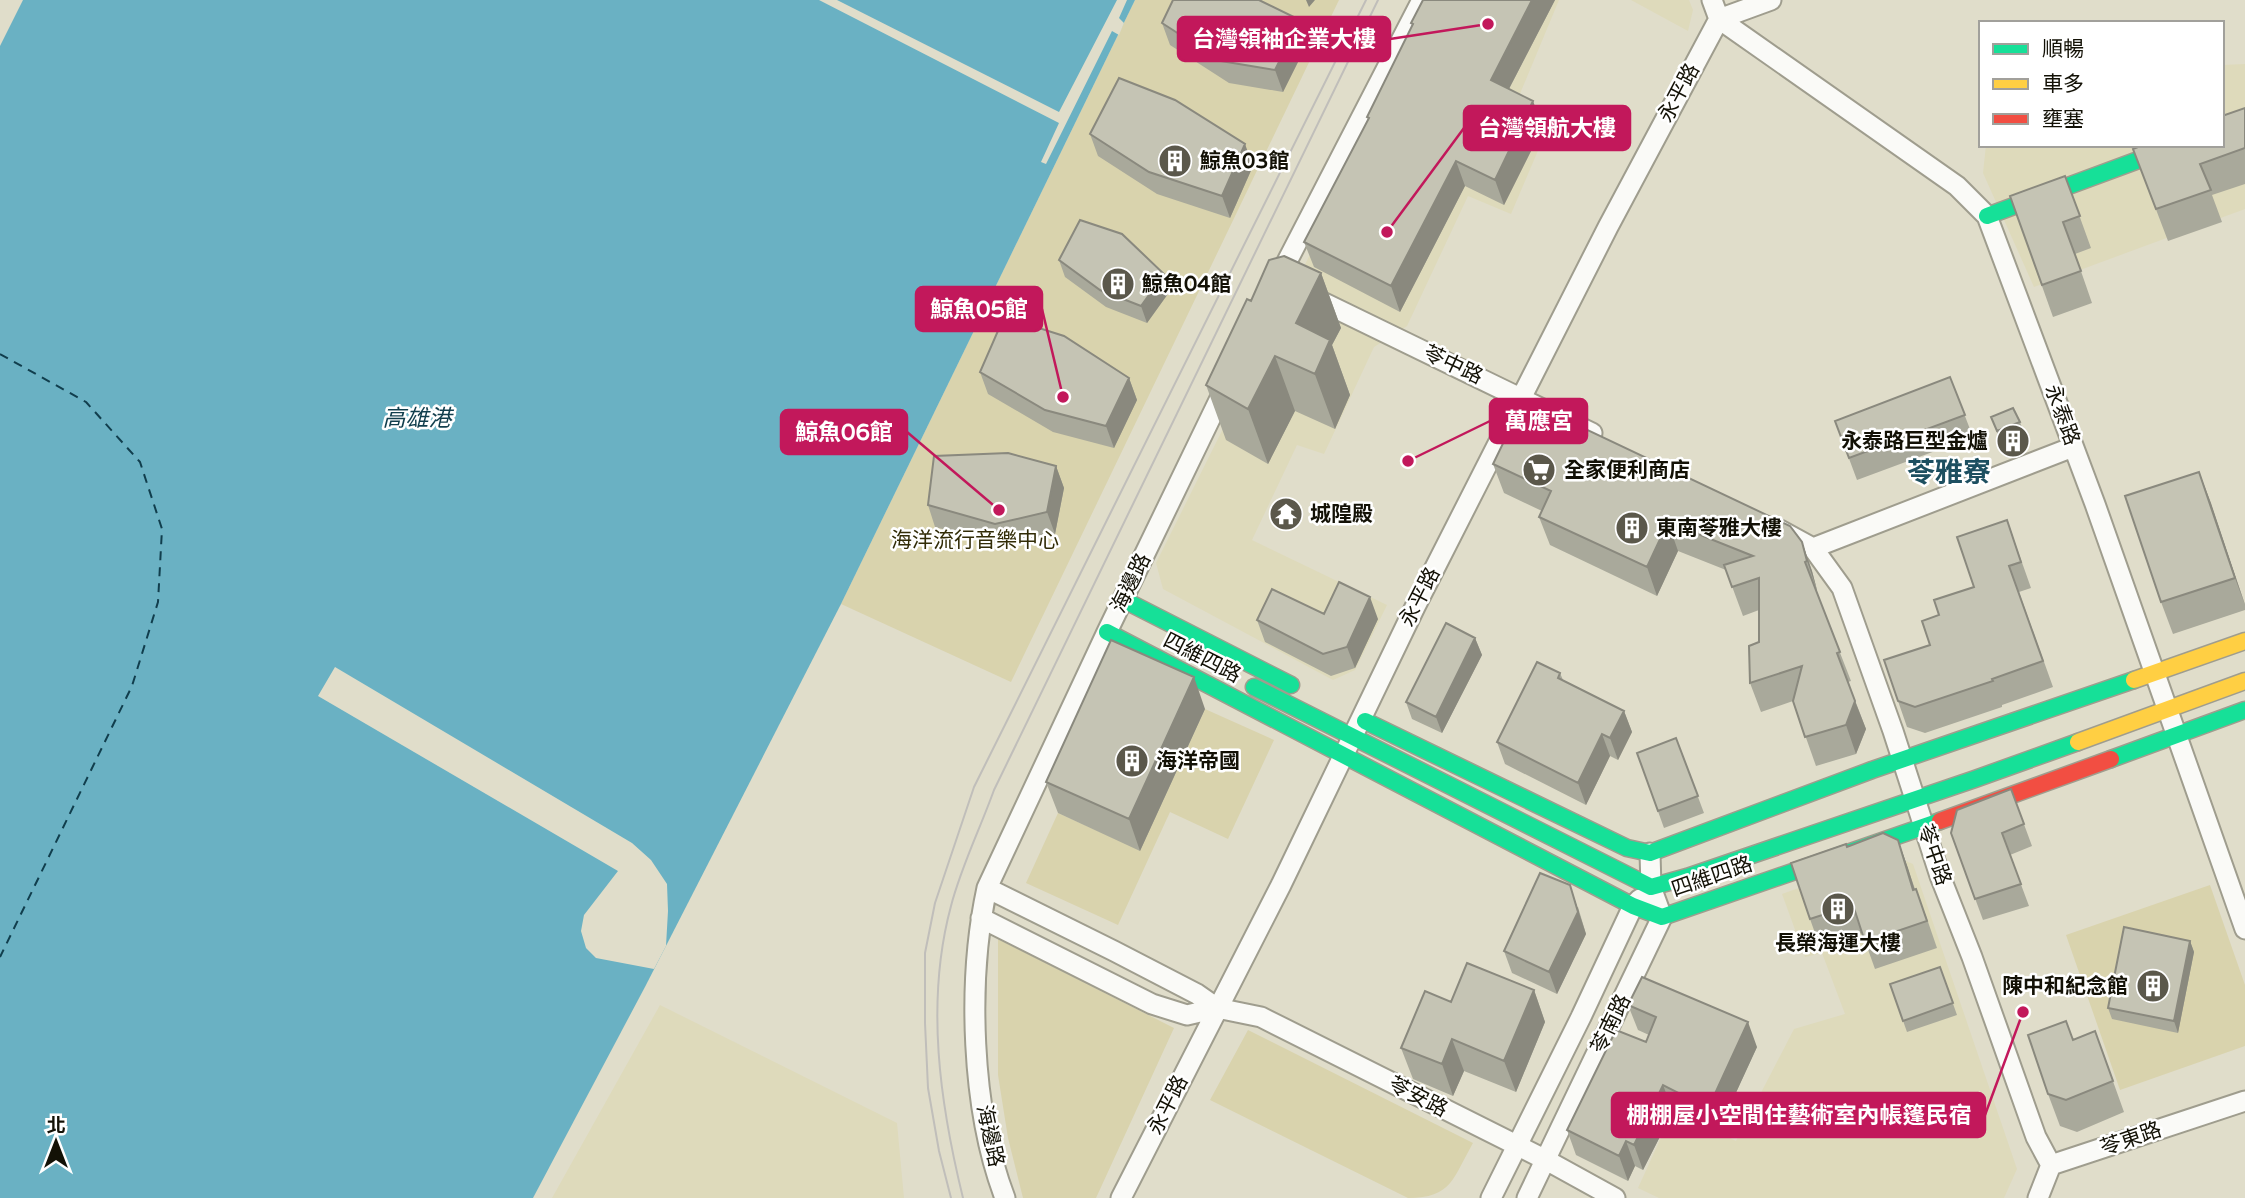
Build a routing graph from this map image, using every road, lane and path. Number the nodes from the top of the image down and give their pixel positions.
1 (1422, 0) edge
2 (1712, 0) edge
3 (1771, 0) edge
4 (1719, 19) junction
5 (2174, 147) edge
6 (1987, 216) junction
7 (1231, 377) edge
8 (1521, 398) junction
9 (1607, 440) edge
10 (2073, 447) junction
11 (1768, 523) edge
12 (1813, 548) junction
13 (1122, 599) junction
14 (1115, 624) junction
15 (2245, 641) edge
16 (2155, 674) junction
17 (1238, 679) dead end
18 (2245, 681) edge
19 (1309, 694) dead end
20 (2166, 709) junction
21 (2245, 710) edge
22 (1351, 722) junction
23 (2175, 734) junction
24 (1343, 755) junction
25 (1902, 758) junction
26 (1915, 800) junction
27 (1924, 827) junction
28 (1650, 853) junction
29 (1651, 887) junction
30 (987, 888) junction
31 (2239, 896) edge
32 (1633, 906) junction
33 (1662, 917) junction
34 (981, 918) junction
35 (2245, 929) edge
36 (1217, 1008) junction
37 (2245, 1101) edge
38 (1517, 1146) junction
39 (1546, 1160) junction
40 (2051, 1166) junction
41 (1005, 1198) edge
42 (1121, 1198) edge
43 (1491, 1198) edge
44 (1527, 1198) edge
45 (1615, 1198) edge
46 (2038, 1198) edge

1 - 8 street, 苓中路
2 - 4 street
3 - 4 street
4 - 6 street, 永泰路
4 - 8 street, 永平路
5 - 6 street
6 - 10 street, 永泰路
7 - 13 street, 海邊路
8 - 9 street, 苓中路
8 - 22 street, 永平路
10 - 12 street
10 - 16 street, 永泰路
11 - 12 street, 苓中路
12 - 25 street, 苓中路
13 - 14 street, 海邊路
13 - 19 street, 四維四路
14 - 24 street, 四維四路
14 - 30 street, 海邊路
15 - 16 street, 四維四路
16 - 20 street, 永泰路
16 - 25 street, 四維四路
17 - 22 street, 四維四路
18 - 20 street, 四維四路
20 - 23 street, 永泰路
20 - 26 street, 四維四路
21 - 23 street, 四維四路
22 - 24 street, 永平路
22 - 28 street, 四維四路
22 - 29 street, 四維四路
23 - 27 street, 四維四路
23 - 31 street, 永泰路
24 - 32 street, 四維四路
24 - 36 street, 永平路
25 - 26 street, 苓中路
25 - 28 street, 四維四路
26 - 27 street, 苓中路
26 - 29 street, 四維四路
27 - 33 street, 四維四路
27 - 40 street, 苓中路
28 - 29 street
29 - 32 street, 苓南路
29 - 33 street
30 - 34 street, 海邊路
30 - 36 street, 苓安路
31 - 35 street, 永泰路
32 - 33 street, 四維四路
32 - 38 street, 苓南路
33 - 39 street, 苓南路
34 - 36 street, 苓安路
34 - 41 street, 海邊路
36 - 38 street, 苓安路
36 - 42 street, 永平路
37 - 40 street, 苓東路
38 - 39 street, 苓安路
38 - 43 street, 苓南路
39 - 44 street, 苓南路
39 - 45 street, 苓安路
40 - 46 street

